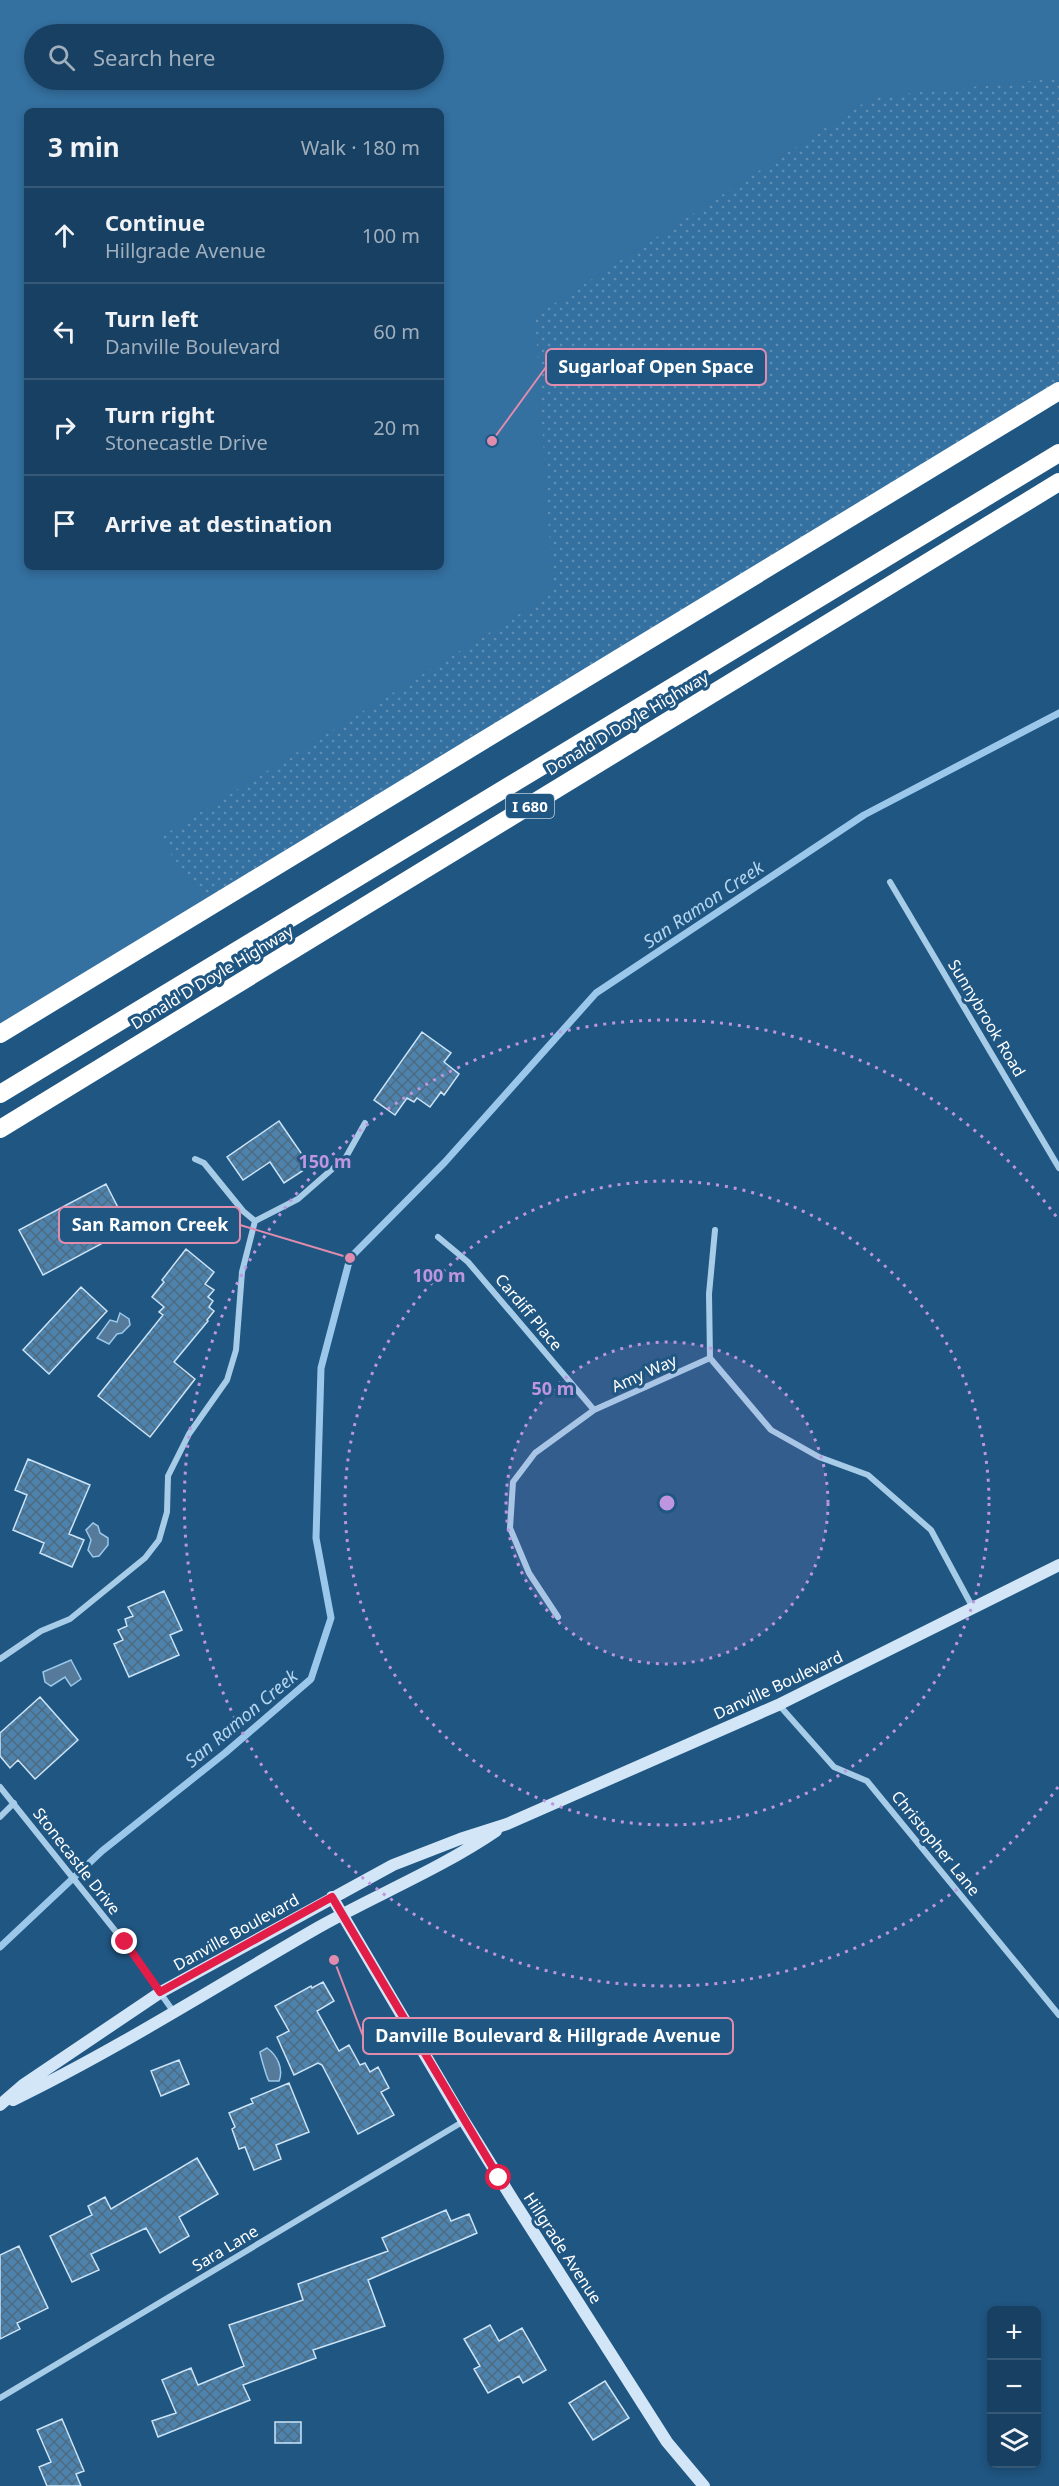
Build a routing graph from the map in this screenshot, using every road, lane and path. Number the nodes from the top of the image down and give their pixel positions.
1 (1059, 391) edge
2 (1059, 453) edge
3 (1059, 482) edge
4 (890, 882) dead end
5 (0, 1034) edge
6 (0, 1094) edge
7 (365, 1123) dead end
8 (0, 1129) edge
9 (195, 1159) dead end
10 (1059, 1168) edge
11 (255, 1221) junction
12 (715, 1230) dead end
13 (438, 1237) dead end
14 (710, 1358) junction
15 (594, 1410) junction
16 (1059, 1565) edge
17 (973, 1608) junction
18 (558, 1617) dead end
19 (0, 1659) edge
20 (778, 1705) junction
21 (0, 1787) edge
22 (14, 1803) junction
23 (0, 1817) edge
24 (507, 1824) junction
25 (332, 1897) junction
26 (342, 1915) junction
27 (160, 1992) junction
28 (173, 2012) junction
29 (1059, 2015) edge
30 (0, 2105) edge
31 (464, 2121) junction
32 (0, 2398) edge
33 (704, 2486) edge

1 - 5 highway
2 - 6 highway, I 680
3 - 8 highway, Donald D Doyle Highway / I 680
4 - 10 street, Sunnybrook Road
7 - 11 street
9 - 11 street
11 - 19 street
12 - 14 street
13 - 15 street, Cardiff Place
14 - 15 street, Amy Way
14 - 17 street
15 - 18 street, Amy Way
16 - 17 main road, Danville Boulevard
17 - 20 main road, Danville Boulevard
20 - 24 main road, Danville Boulevard
20 - 29 street, Christopher Lane
21 - 22 street, Stonecastle Drive
22 - 23 street
22 - 27 street, Stonecastle Drive
24 - 25 main road, Danville Boulevard
24 - 26 main road, Danville Boulevard
25 - 26 main road, Hillgrade Avenue
25 - 27 main road, Danville Boulevard
26 - 28 main road, Danville Boulevard
26 - 31 main road, Hillgrade Avenue
27 - 28 street, Stonecastle Drive
27 - 30 main road, Danville Boulevard
28 - 30 main road, Danville Boulevard
31 - 32 street, Sara Lane
31 - 33 main road, Hillgrade Avenue

